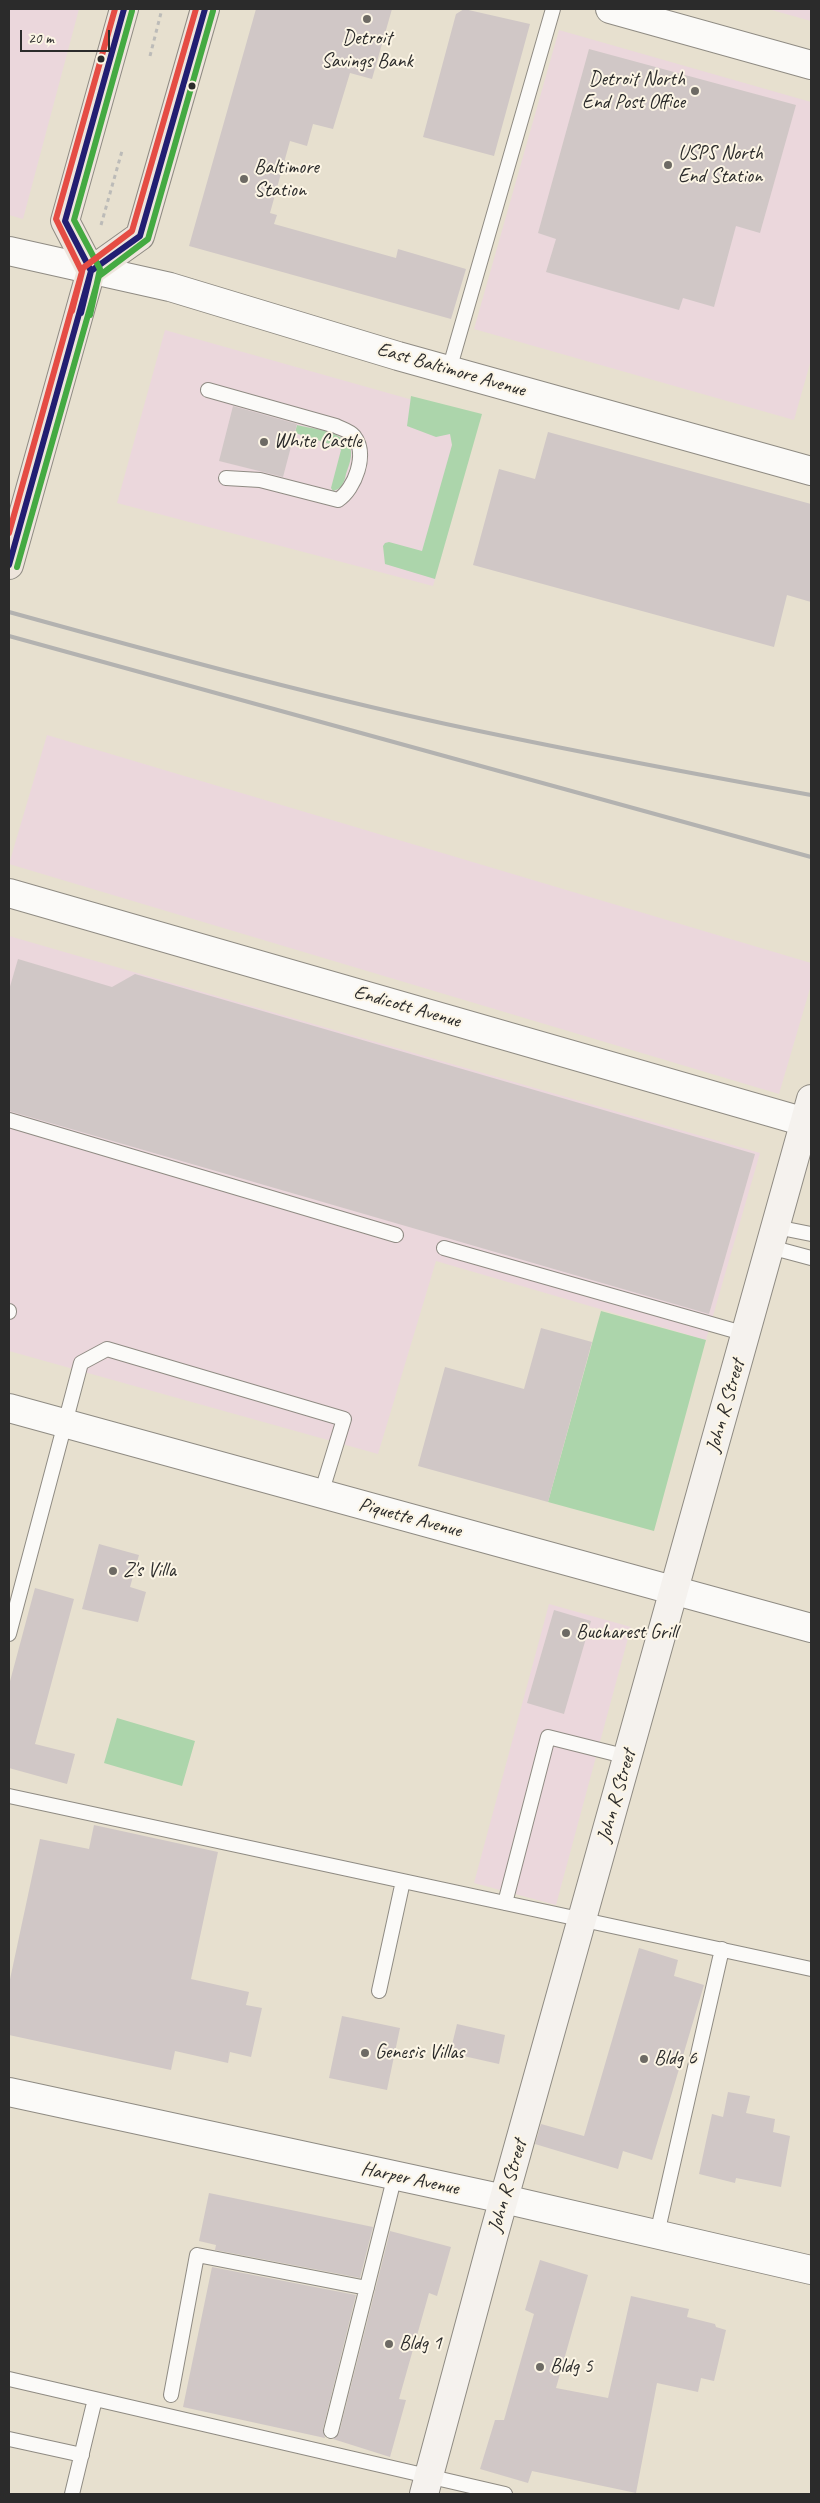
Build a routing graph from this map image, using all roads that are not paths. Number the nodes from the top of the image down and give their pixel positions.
1 (124, 9) edge
2 (205, 9) edge
3 (552, 9) edge
4 (610, 9) edge
5 (811, 65) edge
6 (9, 250) edge
7 (91, 271) junction
8 (449, 370) junction
9 (208, 390) dead end
10 (811, 471) edge
11 (226, 478) dead end
12 (9, 565) edge
13 (9, 893) edge
14 (808, 1110) edge
15 (9, 1120) edge
16 (811, 1234) edge
17 (396, 1235) dead end
18 (773, 1237) junction
19 (444, 1248) dead end
20 (811, 1258) edge
21 (746, 1334) junction
22 (9, 1408) edge
23 (66, 1424) junction
24 (321, 1494) junction
25 (674, 1590) junction
26 (811, 1628) edge
27 (9, 1634) edge
28 (628, 1758) junction
29 (9, 1796) edge
30 (403, 1881) junction
31 (505, 1903) junction
32 (582, 1920) junction
33 (722, 1950) junction
34 (811, 1969) edge
35 (379, 1991) dead end
36 (9, 2092) edge
37 (395, 2175) junction
38 (504, 2198) junction
39 (657, 2234) junction
40 (811, 2270) edge
41 (367, 2288) junction
42 (9, 2379) edge
43 (171, 2395) dead end
44 (95, 2399) junction
45 (331, 2431) dead end
46 (9, 2439) edge
47 (82, 2454) junction
48 (427, 2485) edge
49 (72, 2494) edge
50 (505, 2494) edge

1 - 7 main road
2 - 7 main road
3 - 8 lane
4 - 5 street
6 - 7 street, East Baltimore Avenue
7 - 8 street, East Baltimore Avenue
7 - 12 main road
8 - 10 street, East Baltimore Avenue
9 - 11 lane
13 - 14 street, Endicott Avenue
14 - 18 street, John R Street
15 - 17 lane
16 - 18 lane
18 - 20 lane
18 - 21 street, John R Street
19 - 21 lane
21 - 25 street, John R Street
22 - 23 street, Piquette Avenue
23 - 24 street, Piquette Avenue
23 - 24 lane
23 - 27 lane
24 - 25 street, Piquette Avenue
25 - 26 street, Piquette Avenue
25 - 28 street, John R Street
28 - 31 lane
28 - 32 street, John R Street
29 - 30 lane
30 - 31 lane
30 - 35 lane
31 - 32 lane
32 - 33 lane
32 - 38 street, John R Street
33 - 34 lane
33 - 39 lane
36 - 37 street, Harper Avenue
37 - 38 street, Harper Avenue
37 - 41 lane
38 - 39 street, Harper Avenue
38 - 48 street, John R Street
39 - 40 street, Harper Avenue
41 - 43 lane
41 - 45 lane
42 - 44 lane
44 - 47 lane
44 - 48 lane
46 - 47 lane
47 - 49 lane
48 - 50 lane

